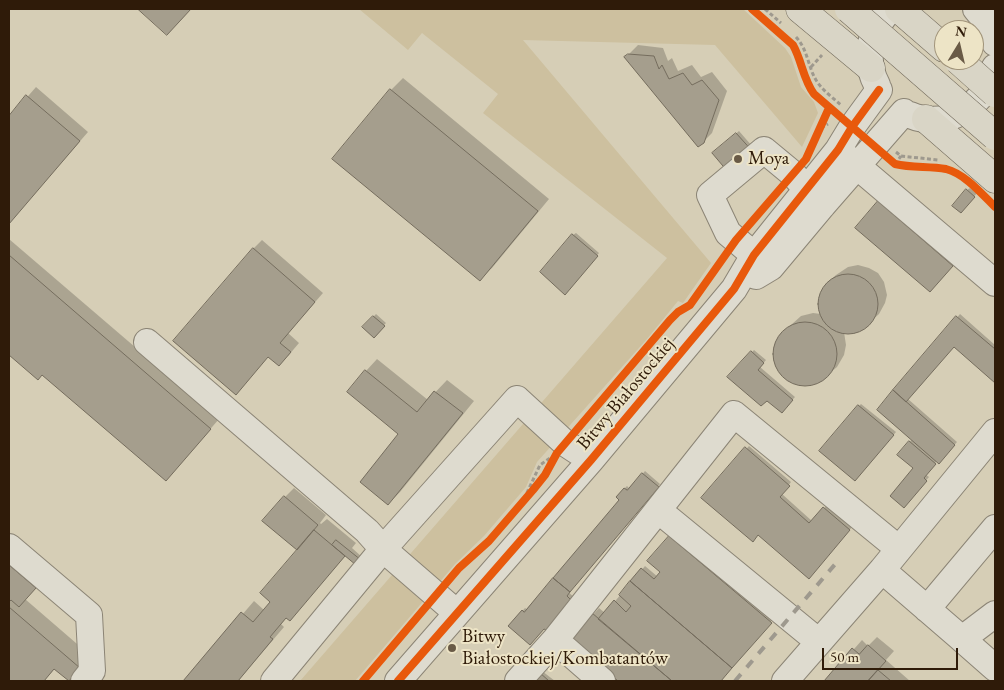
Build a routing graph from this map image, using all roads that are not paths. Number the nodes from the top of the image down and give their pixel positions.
1 (849, 9) edge
2 (891, 9) edge
3 (899, 9) edge
4 (792, 17) edge
5 (934, 39) edge
6 (995, 67) edge
7 (969, 70) edge
8 (875, 79) junction
9 (995, 93) edge
10 (915, 116) junction
11 (995, 136) edge
12 (847, 158) junction
13 (995, 179) edge
14 (814, 197) junction
15 (762, 261) junction
16 (995, 283) edge
17 (147, 342) dead end
18 (995, 432) edge
19 (591, 460) junction
20 (658, 510) junction
21 (995, 528) edge
22 (9, 547) edge
23 (383, 549) junction
24 (899, 549) junction
25 (882, 570) junction
26 (927, 609) junction
27 (457, 613) junction
28 (995, 614) edge
29 (962, 639) junction
30 (555, 640) junction
31 (818, 642) junction
32 (995, 668) edge
33 (84, 681) edge
34 (274, 681) edge
35 (398, 681) edge
36 (518, 681) edge
37 (602, 681) edge
38 (785, 681) edge

1 - 11 highway, bridge
2 - 8 street
3 - 5 highway
4 - 8 highway
6 - 10 street
7 - 9 highway, bridge
8 - 10 street
8 - 12 street, Bitwy Białostockiej
10 - 12 street, Bitwy Białostockiej
10 - 13 highway
12 - 14 street, Bitwy Białostockiej
12 - 16 street
14 - 15 street, Bitwy Białostockiej
14 - 15 street
15 - 19 street, Bitwy Białostockiej
17 - 23 street
18 - 24 street
19 - 23 street
19 - 27 street, Bitwy Białostockiej
20 - 24 street
20 - 30 street
20 - 31 street
21 - 26 street
22 - 33 street
23 - 27 street
23 - 34 street
24 - 25 street
25 - 26 street
25 - 31 street
26 - 29 street
27 - 35 street, Bitwy Białostockiej
28 - 29 street
29 - 32 street
30 - 36 street
30 - 37 street
31 - 38 street

